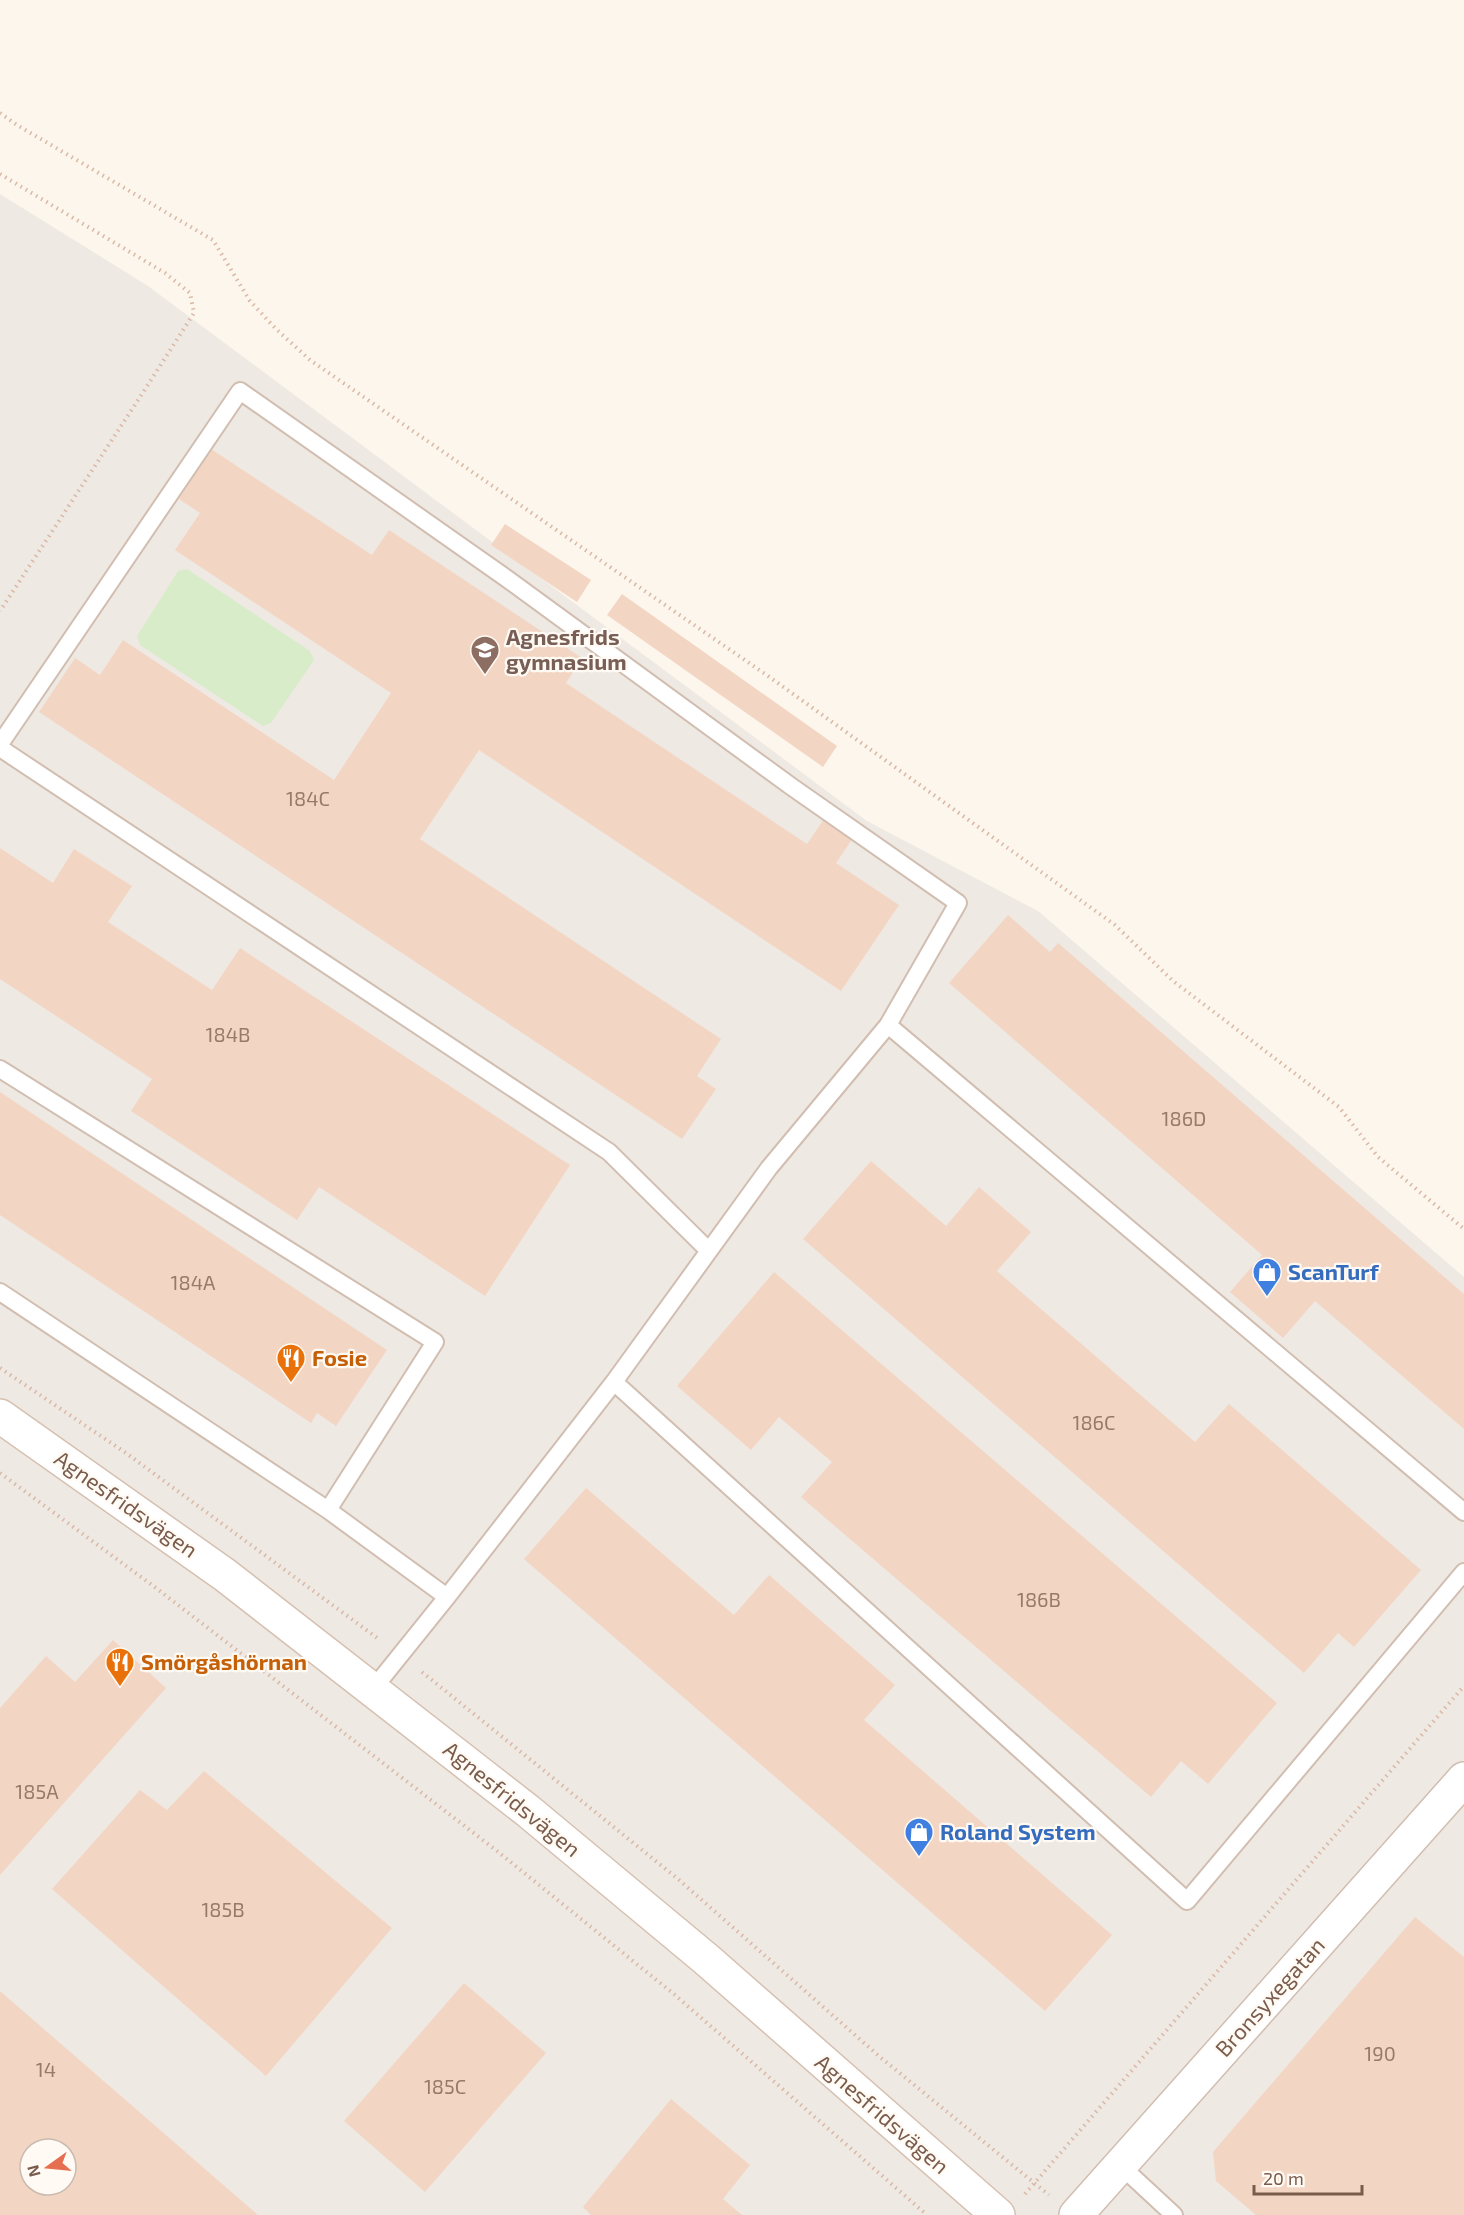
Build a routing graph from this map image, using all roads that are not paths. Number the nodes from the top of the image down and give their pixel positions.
1 (0, 746) edge
2 (888, 1025) junction
3 (0, 1070) edge
4 (709, 1251) junction
5 (0, 1292) edge
6 (614, 1382) junction
7 (0, 1416) edge
8 (328, 1510) junction
9 (1464, 1512) edge
10 (1464, 1572) edge
11 (447, 1597) junction
12 (373, 1689) junction
13 (1464, 1779) edge
14 (1120, 2165) junction
15 (1009, 2207) edge
16 (1067, 2209) edge
17 (1174, 2215) edge

1 - 2 lane
1 - 4 lane
2 - 4 lane
2 - 9 lane
3 - 8 lane
4 - 6 lane
5 - 8 lane
6 - 10 lane
6 - 11 lane
7 - 12 main road, Agnesfridsvägen
8 - 11 lane
11 - 12 lane
12 - 15 main road, Agnesfridsvägen
13 - 14 main road, Bronsyxegatan
14 - 16 main road, Bronsyxegatan
14 - 17 lane

